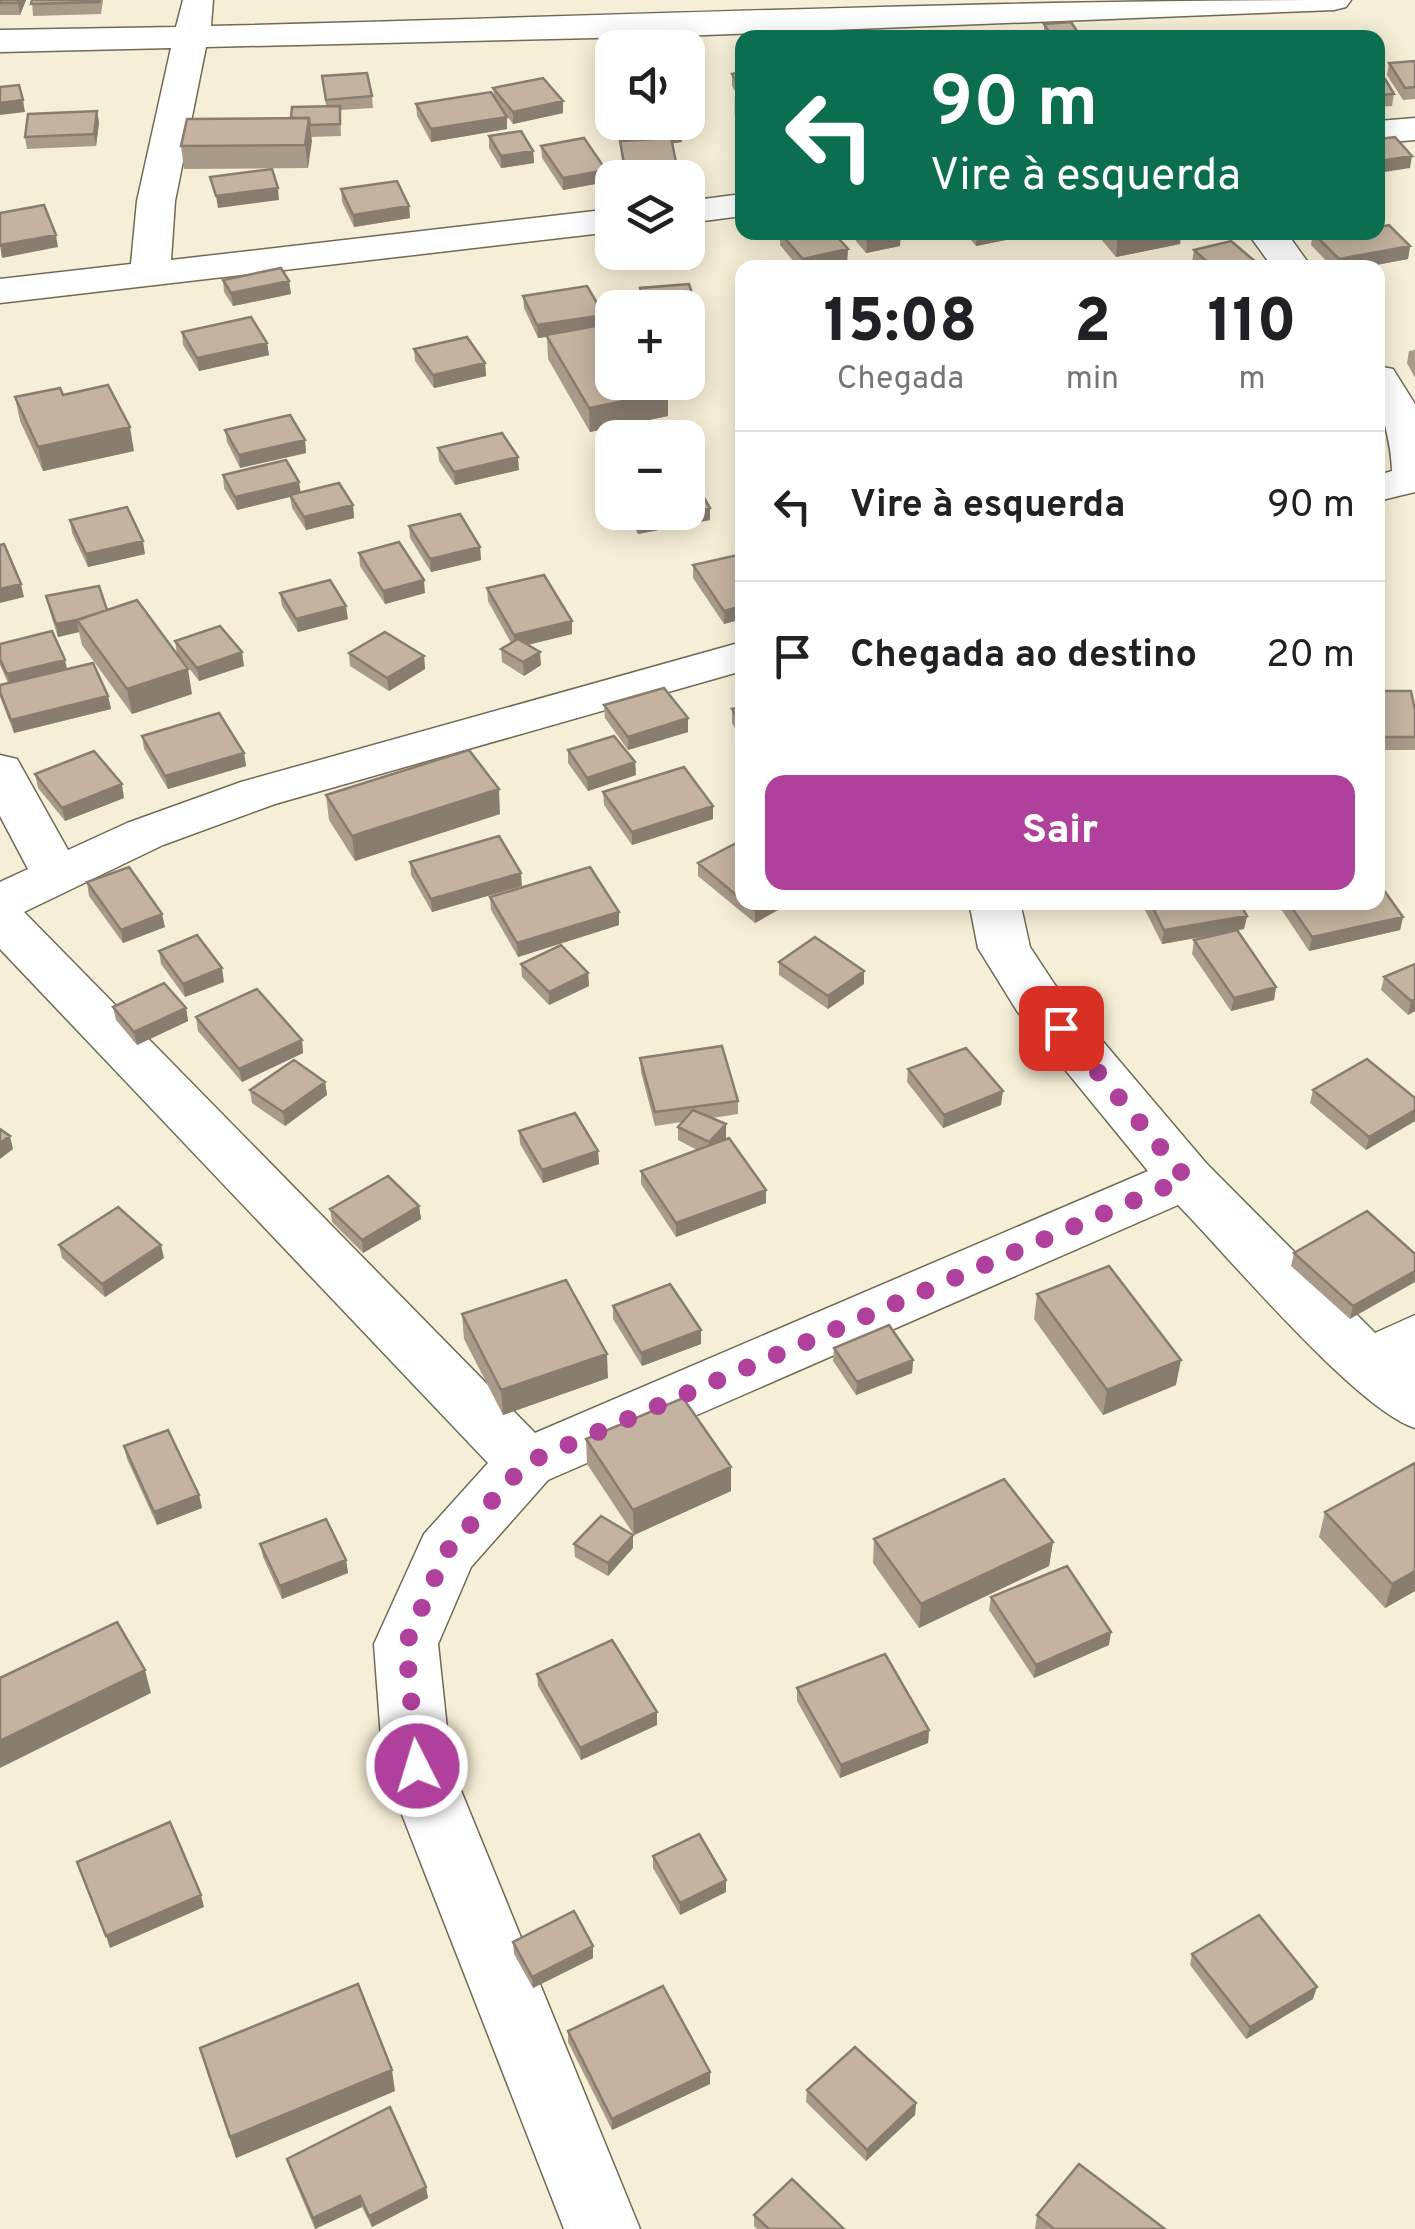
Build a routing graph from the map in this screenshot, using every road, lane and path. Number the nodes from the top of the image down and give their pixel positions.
1 (199, 0) edge
2 (1334, 0) edge
3 (816, 9) edge
4 (1157, 15) edge
5 (192, 37) junction
6 (0, 40) edge
7 (1415, 128) edge
8 (1385, 131) edge
9 (735, 206) edge
10 (705, 210) edge
11 (595, 223) edge
12 (150, 276) junction
13 (0, 291) edge
14 (1385, 390) edge
15 (1415, 480) edge
16 (1385, 486) edge
17 (735, 658) edge
18 (0, 770) edge
19 (56, 875) junction
20 (0, 902) edge
21 (996, 910) edge
22 (0, 918) edge
23 (1186, 1178) junction
24 (1393, 1351) edge
25 (1415, 1404) edge
26 (526, 1463) junction
27 (602, 2229) edge

1 - 5 street
2 - 4 street
3 - 4 street
3 - 5 street
5 - 6 street
5 - 12 street
7 - 8 street
9 - 10 street
11 - 12 street
12 - 13 street
14 - 15 street
15 - 16 street
17 - 19 street
18 - 19 street
19 - 20 street
21 - 23 street
22 - 26 street
23 - 24 street
23 - 26 street
24 - 25 street
26 - 27 street

